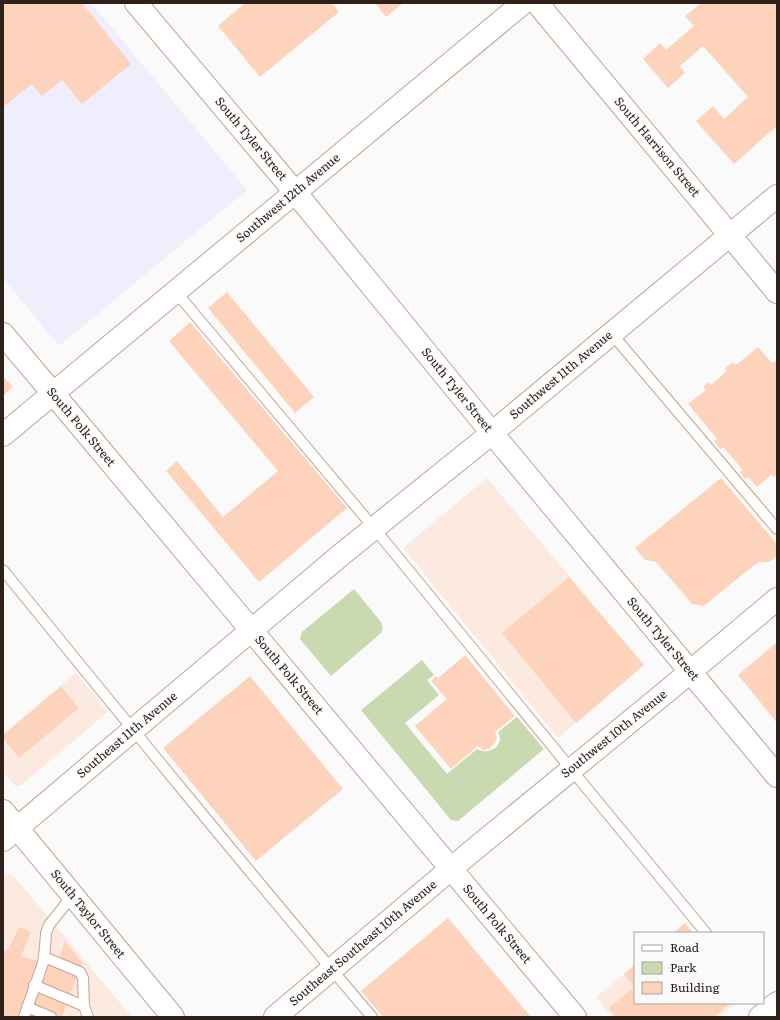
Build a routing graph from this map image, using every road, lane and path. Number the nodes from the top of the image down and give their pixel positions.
1 (136, 3) edge
2 (523, 3) edge
3 (537, 3) edge
4 (295, 192) junction
5 (777, 196) edge
6 (730, 236) junction
7 (176, 292) junction
8 (777, 292) edge
9 (3, 334) edge
10 (612, 334) junction
11 (54, 394) junction
12 (492, 433) junction
13 (3, 436) edge
14 (374, 528) junction
15 (777, 529) edge
16 (3, 570) edge
17 (777, 599) edge
18 (252, 630) junction
19 (690, 672) junction
20 (133, 730) junction
21 (572, 770) junction
22 (777, 776) edge
23 (3, 811) edge
24 (10, 834) edge
25 (451, 869) junction
26 (73, 895) junction
27 (705, 932) edge
28 (44, 957) junction
29 (332, 969) junction
30 (34, 985) junction
31 (84, 1006) junction
32 (27, 1007) junction
33 (169, 1016) edge
34 (24, 1017) edge
35 (52, 1017) edge
36 (88, 1017) edge
37 (275, 1017) edge
38 (372, 1017) edge
39 (575, 1017) edge

1 - 4 street, South Tyler Street
2 - 4 street, Southwest 12th Avenue
3 - 6 street, South Harrison Street
4 - 7 street, Southwest 12th Avenue
4 - 12 street, South Tyler Street
5 - 6 street, Southwest 11th Avenue
6 - 8 street, South Harrison Street
6 - 10 street, Southwest 11th Avenue
7 - 11 street, Southwest 12th Avenue
7 - 14 lane
9 - 11 street, South Polk Street
10 - 12 street, Southwest 11th Avenue
10 - 15 lane
11 - 13 street, Southwest 12th Avenue
11 - 18 street, South Polk Street
12 - 14 street, Southwest 11th Avenue
12 - 19 street, South Tyler Street
14 - 18 street, Southwest 11th Avenue
14 - 21 lane
16 - 20 lane
17 - 19 street, Southwest 10th Avenue
18 - 20 street, Southeast 11th Avenue
18 - 25 street, South Polk Street
19 - 21 street, Southwest 10th Avenue
19 - 22 street, South Tyler Street
20 - 24 street, Southeast 11th Avenue
20 - 29 lane
21 - 25 street, Southwest 10th Avenue
21 - 27 lane
23 - 24 street, South Taylor Street
24 - 26 street, South Taylor Street
25 - 29 street, Southeast Southeast 10th Avenue
25 - 39 street, South Polk Street
26 - 28 lane
26 - 33 street, South Taylor Street
28 - 30 lane
28 - 31 lane
29 - 37 street, Southeast Southeast 10th Avenue
29 - 38 lane
30 - 31 lane
30 - 32 lane
31 - 36 lane
32 - 34 lane
32 - 35 lane

